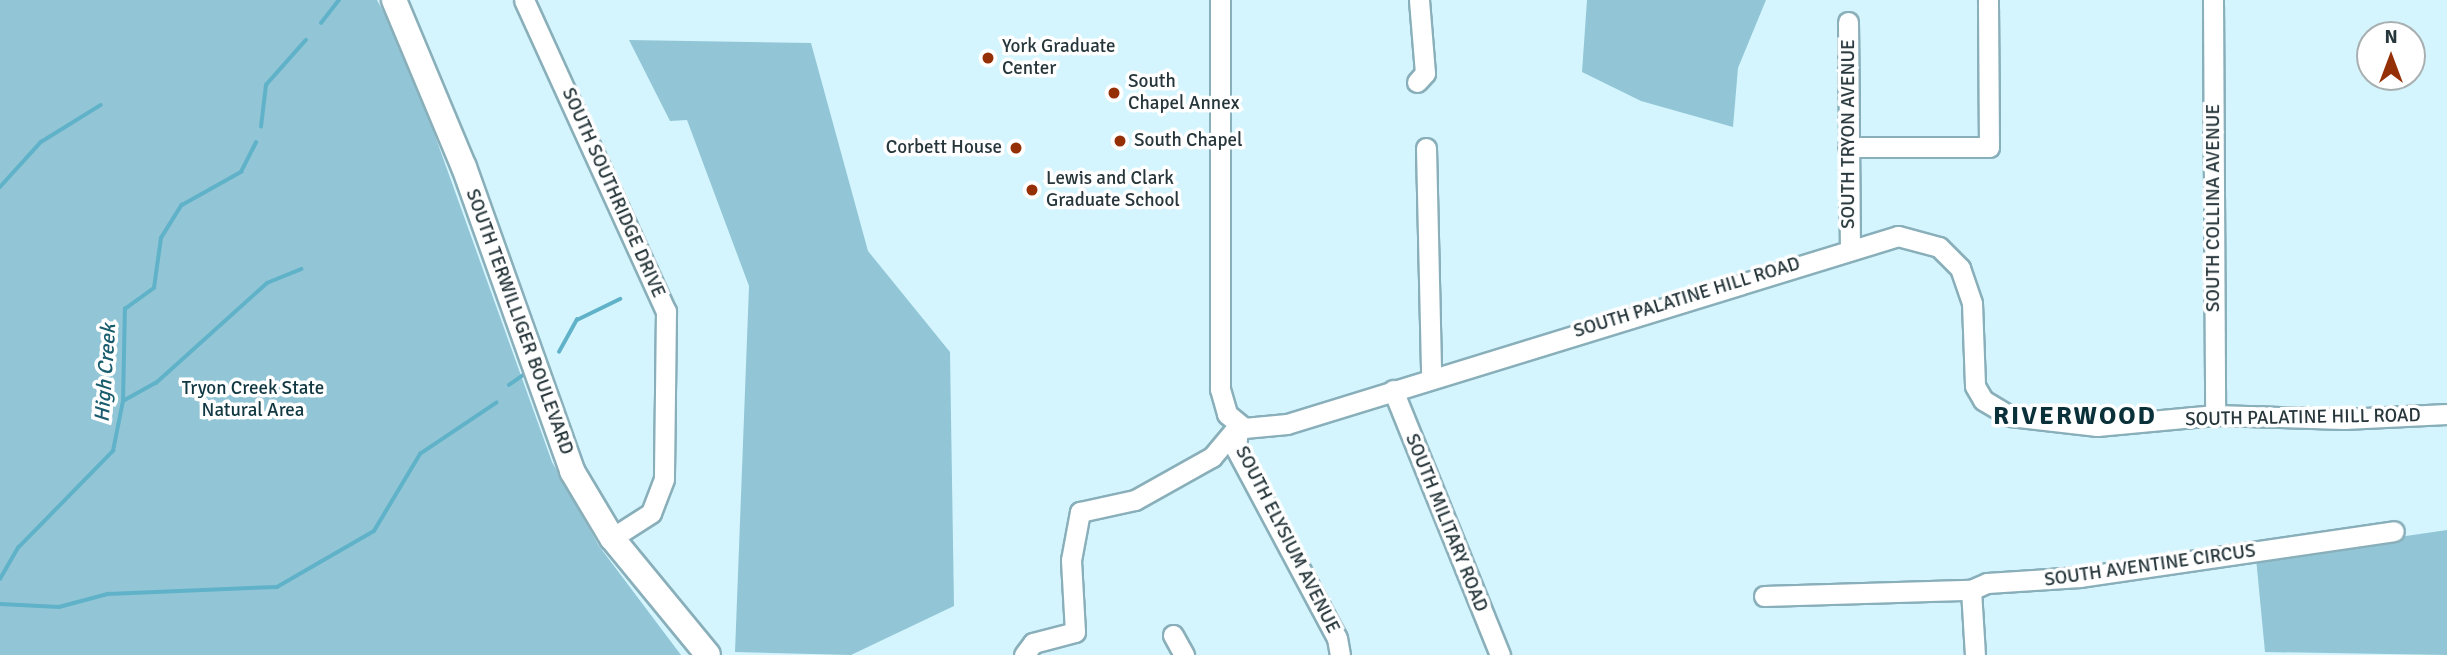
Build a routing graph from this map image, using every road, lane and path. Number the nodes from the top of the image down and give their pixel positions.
1 (394, 0) edge
2 (524, 0) edge
3 (1220, 0) edge
4 (1419, 0) edge
5 (1988, 0) edge
6 (2213, 0) edge
7 (1848, 22) dead end
8 (1417, 82) dead end
9 (1848, 147) junction
10 (1426, 148) dead end
11 (1850, 247) junction
12 (1431, 377) junction
13 (1393, 390) junction
14 (2447, 414) edge
15 (2215, 415) junction
16 (1238, 426) junction
17 (2394, 531) dead end
18 (612, 538) junction
19 (1972, 590) junction
20 (1764, 596) dead end
21 (1172, 635) dead end
22 (708, 655) edge
23 (1024, 655) edge
24 (1184, 655) edge
25 (1340, 655) edge
26 (1500, 655) edge
27 (1975, 655) edge

1 - 18 main road, SOUTH TERWILLIGER BOULEVARD
2 - 18 street, SOUTH SOUTHRIDGE DRIVE
3 - 16 street
4 - 8 street
5 - 9 street
6 - 15 street, SOUTH COLLINA AVENUE
7 - 9 street, SOUTH TRYON AVENUE
9 - 11 street, SOUTH TRYON AVENUE
10 - 12 street
11 - 12 street, SOUTH PALATINE HILL ROAD
11 - 15 street, SOUTH PALATINE HILL ROAD
12 - 13 street, SOUTH PALATINE HILL ROAD
13 - 16 street, SOUTH PALATINE HILL ROAD
13 - 26 street, SOUTH MILITARY ROAD
14 - 15 street, SOUTH PALATINE HILL ROAD
16 - 23 street
16 - 25 street, SOUTH ELYSIUM AVENUE
17 - 19 street, SOUTH AVENTINE CIRCUS
18 - 22 main road, SOUTH TERWILLIGER BOULEVARD
19 - 20 street, SOUTH AVENTINE CIRCUS
19 - 27 street
21 - 24 street

